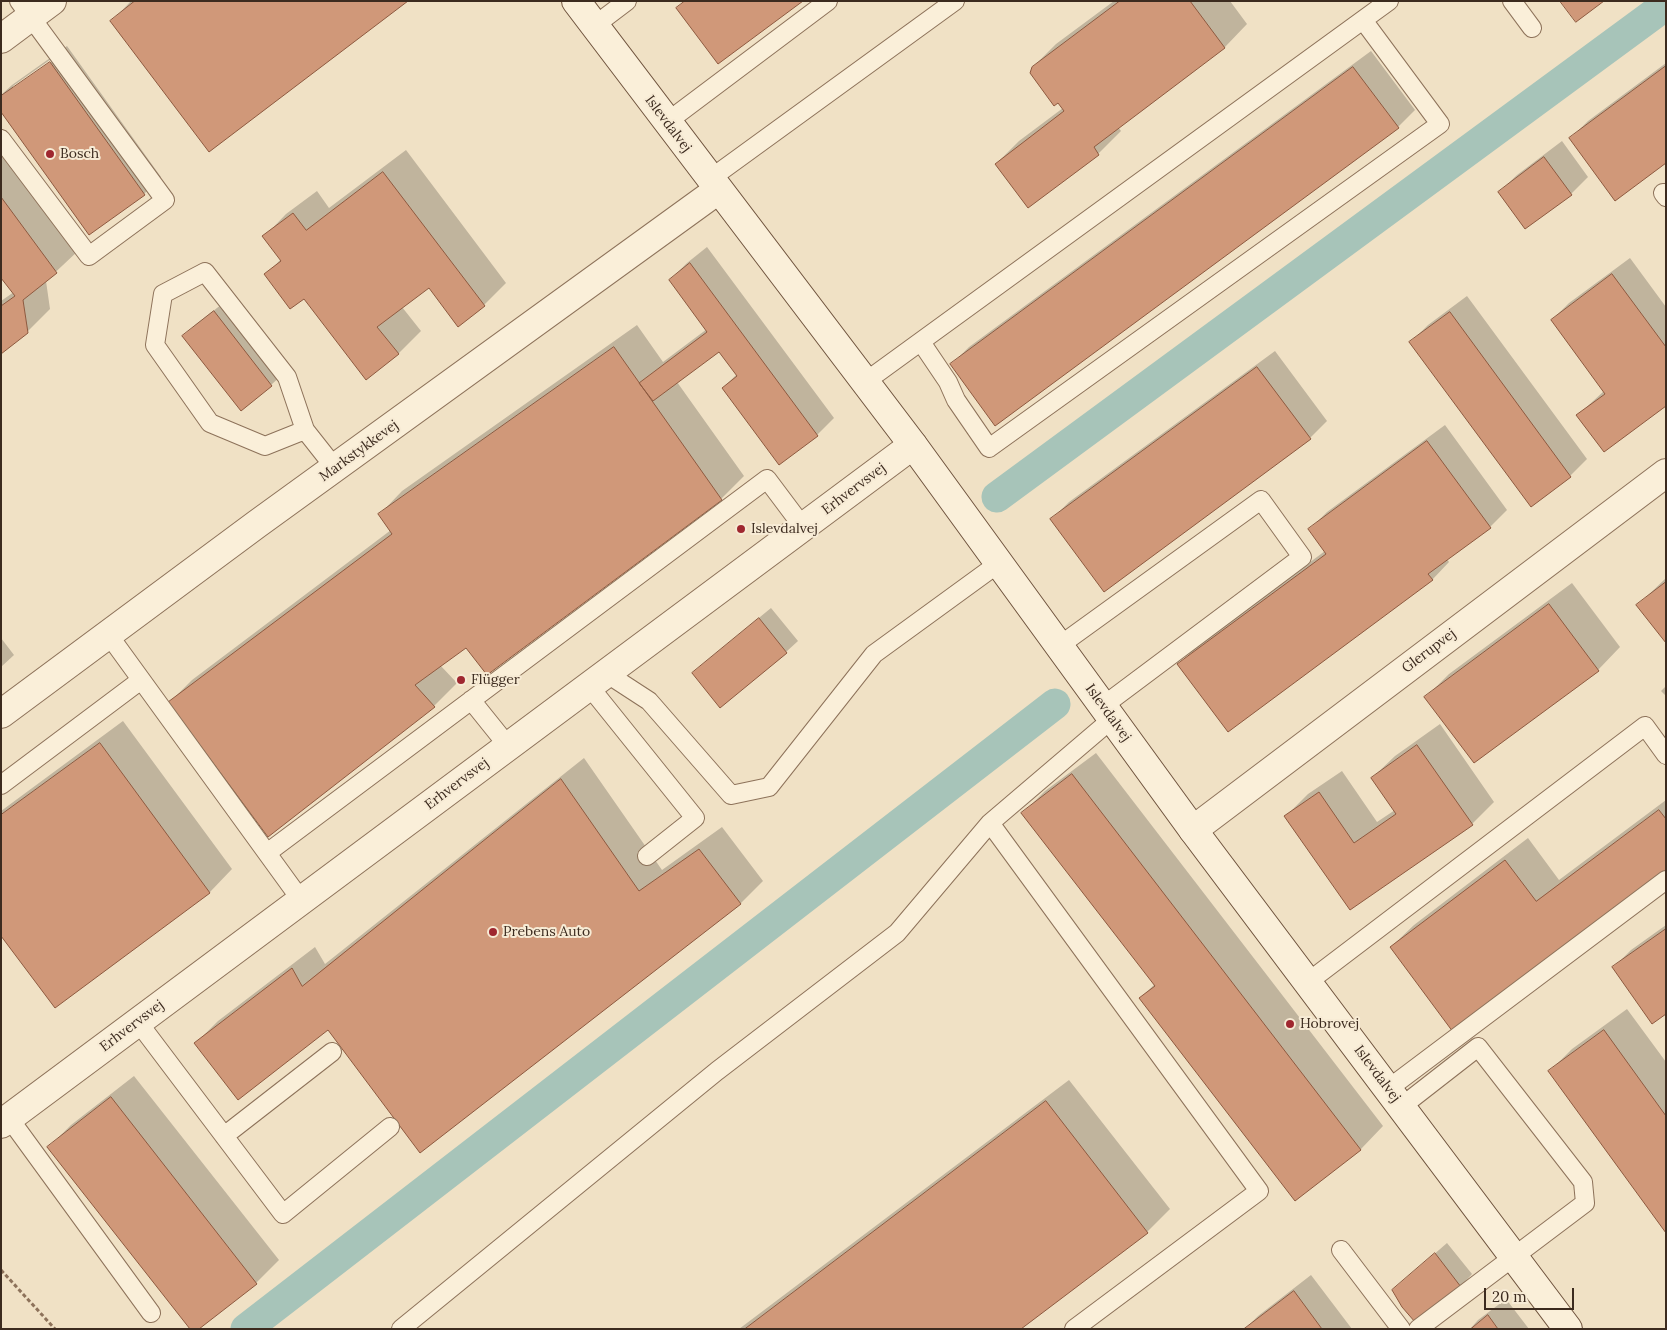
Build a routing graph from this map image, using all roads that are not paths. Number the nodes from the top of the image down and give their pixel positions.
1 (52, 1) edge
2 (576, 1) edge
3 (627, 1) edge
4 (828, 1) edge
5 (955, 1) edge
6 (1389, 1) edge
7 (1512, 1) edge
8 (25, 9) edge
9 (1363, 20) junction
10 (594, 26) junction
11 (1532, 28) dead end
12 (1, 39) edge
13 (667, 122) junction
14 (1, 139) edge
15 (714, 185) junction
16 (921, 342) junction
17 (864, 382) junction
18 (305, 430) junction
19 (913, 445) junction
20 (335, 468) junction
21 (1666, 473) edge
22 (803, 527) junction
23 (999, 563) junction
24 (108, 634) junction
25 (1059, 646) junction
26 (141, 680) junction
27 (598, 680) junction
28 (471, 700) junction
29 (1108, 713) junction
30 (1, 714) edge
31 (508, 746) junction
32 (1666, 755) edge
33 (1, 785) edge
34 (990, 823) junction
35 (1193, 830) junction
36 (267, 853) junction
37 (647, 856) dead end
38 (1666, 880) edge
39 (301, 900) junction
40 (1308, 982) junction
41 (138, 1022) junction
42 (332, 1052) dead end
43 (1394, 1098) junction
44 (4, 1120) edge
45 (390, 1127) dead end
46 (224, 1136) junction
47 (1341, 1250) dead end
48 (1514, 1257) junction
49 (150, 1313) dead end
50 (401, 1329) edge
51 (1074, 1329) edge
52 (1401, 1329) edge
53 (1418, 1329) edge
54 (1568, 1329) edge

1 - 8 street
2 - 10 street, Islevdalvej
3 - 10 lane
4 - 13 lane
5 - 15 lane
6 - 9 lane
7 - 11 lane
8 - 12 street
8 - 14 lane
9 - 16 lane
9 - 16 lane
10 - 13 street, Islevdalvej
13 - 15 street, Islevdalvej
15 - 17 street, Islevdalvej
15 - 20 street, Markstykkevej
16 - 17 lane
17 - 19 street, Islevdalvej
18 - 18 lane
18 - 20 lane
19 - 22 street, Erhvervsvej
19 - 23 street, Islevdalvej
20 - 24 street, Markstykkevej
21 - 35 street, Glerupvej
22 - 27 street, Erhvervsvej
22 - 28 lane
23 - 25 street, Islevdalvej
23 - 27 lane
24 - 26 lane
24 - 30 street, Markstykkevej
25 - 29 street, Islevdalvej
25 - 29 lane
26 - 33 lane
26 - 36 lane
27 - 31 street, Erhvervsvej
27 - 37 lane
28 - 31 lane
28 - 36 lane
29 - 34 lane
29 - 35 street, Islevdalvej
31 - 39 street, Erhvervsvej
32 - 40 lane
34 - 50 lane
34 - 51 lane
35 - 40 street, Islevdalvej
36 - 39 lane
38 - 43 lane
39 - 41 street, Erhvervsvej
40 - 43 street, Islevdalvej
41 - 44 street, Erhvervsvej
41 - 46 lane
42 - 46 lane
43 - 48 street, Islevdalvej
43 - 48 lane
44 - 49 lane
45 - 46 lane
47 - 52 lane
48 - 53 lane
48 - 54 street, Islevdalvej

